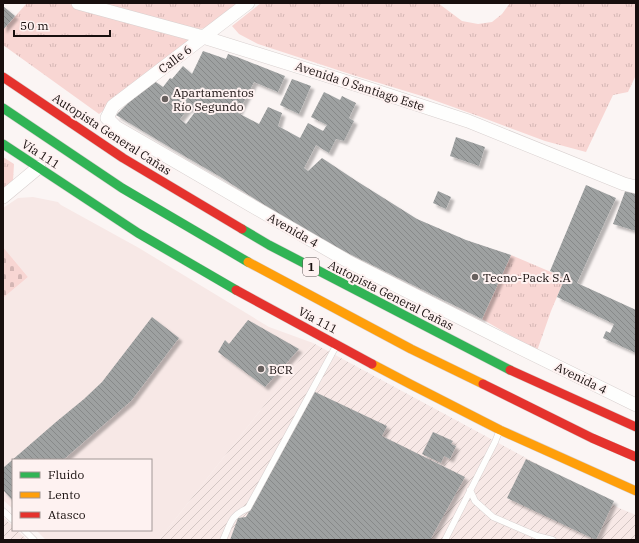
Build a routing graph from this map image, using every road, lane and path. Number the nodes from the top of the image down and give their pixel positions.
1 (78, 3) edge
2 (248, 3) edge
3 (203, 37) junction
4 (3, 77) edge
5 (3, 108) edge
6 (107, 118) joint
7 (3, 144) edge
8 (39, 167) junction
9 (636, 187) edge
10 (3, 197) edge
11 (337, 344) junction
12 (636, 405) edge
13 (636, 427) edge
14 (500, 430) junction
15 (636, 457) edge
16 (470, 490) junction
17 (636, 491) edge
18 (3, 511) edge
19 (12, 519) edge
20 (25, 531) edge
21 (34, 540) edge
22 (223, 540) edge
23 (445, 540) edge
24 (553, 540) edge

1 - 3 street, Avenida 0 Santiago Este
2 - 3 street, Calle 6
3 - 6 street, Calle 6
3 - 9 street, Avenida 0 Santiago Este
4 - 13 main road, Autopista General Cañas / 1
5 - 15 main road, 1
6 - 12 street, Avenida 4
7 - 8 main road, Vía 111
8 - 10 street
8 - 11 main road, Vía 111
11 - 14 main road, Vía 111
11 - 22 lane
14 - 16 lane
14 - 17 main road, Vía 111
16 - 23 lane
16 - 24 lane
18 - 19 lane
20 - 21 lane

